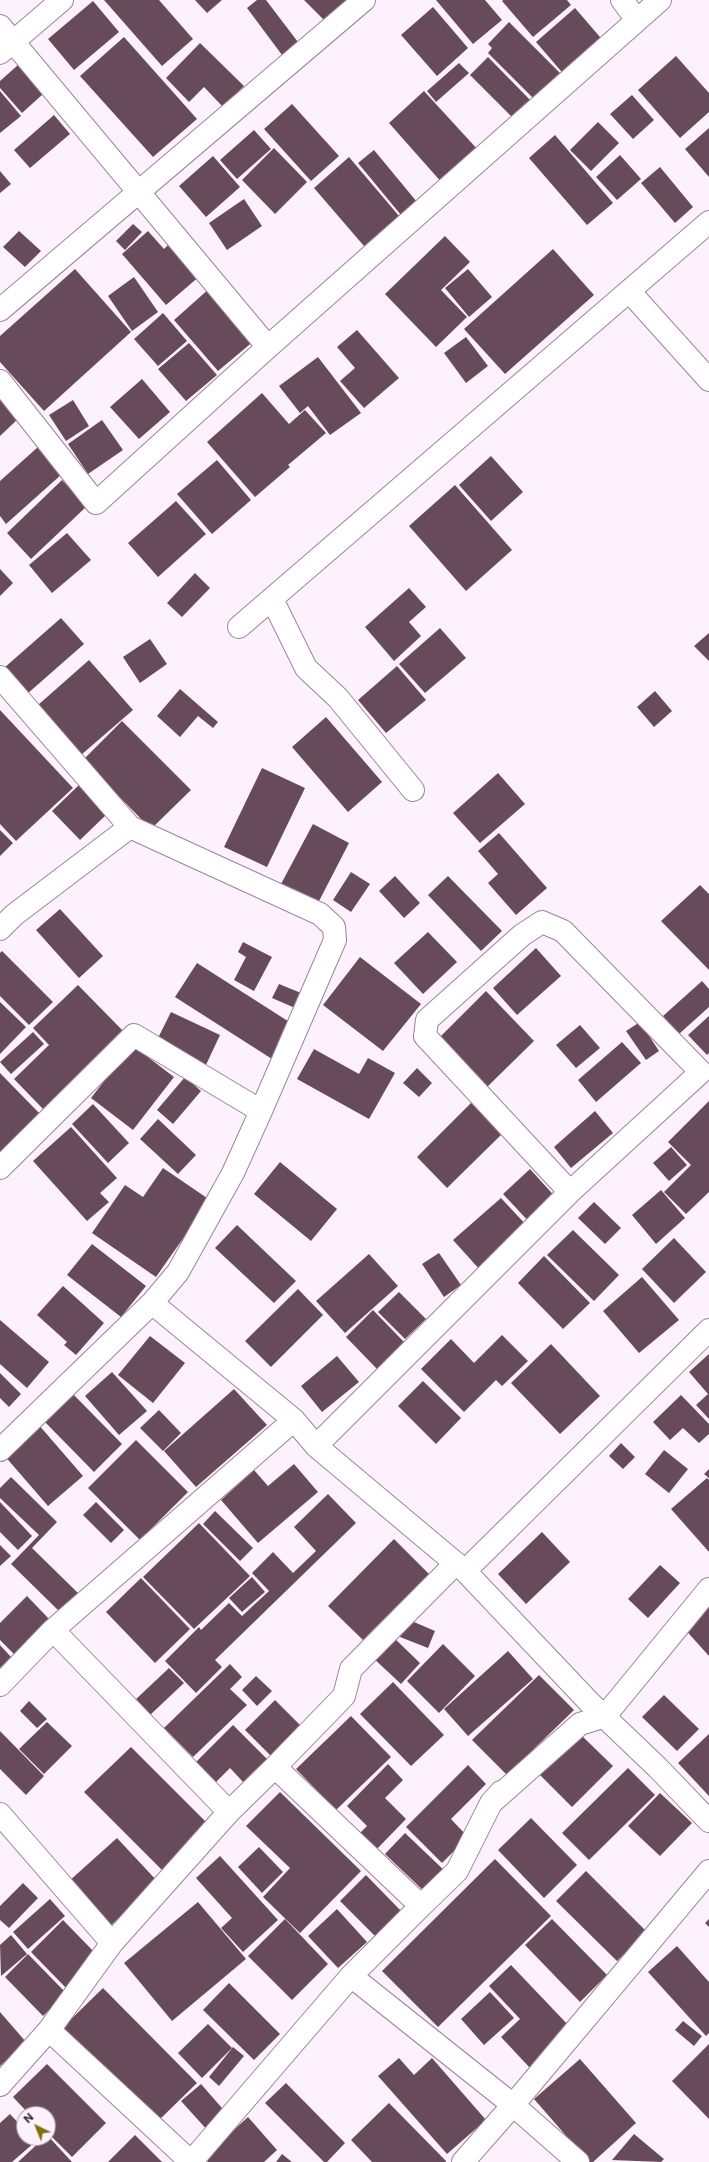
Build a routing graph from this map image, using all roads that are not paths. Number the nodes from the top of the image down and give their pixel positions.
1 (62, 0) edge
2 (364, 0) edge
3 (622, 0) edge
4 (660, 0) edge
5 (636, 19) junction
6 (4, 40) edge
7 (138, 192) junction
8 (709, 222) edge
9 (628, 291) junction
10 (0, 310) edge
11 (268, 347) junction
12 (709, 380) edge
13 (0, 381) edge
14 (272, 599) junction
15 (239, 627) dead end
16 (0, 677) edge
17 (413, 790) dead end
18 (130, 827) junction
19 (5, 915) edge
20 (705, 1068) edge
21 (261, 1111) junction
22 (0, 1168) edge
23 (570, 1192) junction
24 (152, 1304) junction
25 (709, 1330) edge
26 (294, 1420) junction
27 (316, 1446) junction
28 (0, 1450) edge
29 (460, 1567) junction
30 (709, 1589) edge
31 (53, 1630) junction
32 (0, 1685) edge
33 (598, 1710) junction
34 (276, 1767) junction
35 (229, 1812) junction
36 (0, 1814) edge
37 (709, 1821) edge
38 (709, 1871) edge
39 (421, 1906) junction
40 (112, 1943) junction
41 (351, 1976) junction
42 (49, 2030) junction
43 (0, 2085) edge
44 (514, 2105) junction
45 (191, 2162) edge
46 (463, 2162) edge
47 (578, 2162) edge

1 - 6 street
2 - 7 street
3 - 5 street
4 - 5 street
5 - 11 street
6 - 7 street
7 - 10 street
7 - 11 street
8 - 9 street
9 - 12 street
9 - 14 street
11 - 13 street
14 - 15 street
14 - 17 street
16 - 18 street
18 - 19 street
18 - 21 street
20 - 23 street
20 - 23 street
21 - 22 street
21 - 24 street
23 - 27 street
24 - 26 street
24 - 28 street
25 - 29 street
26 - 27 street
26 - 31 street
27 - 29 street
29 - 33 street
29 - 34 street
30 - 33 street
31 - 32 street
31 - 35 street
33 - 37 street
33 - 39 street
34 - 35 street
34 - 39 street
35 - 40 street
36 - 40 street
38 - 44 street
39 - 41 street
40 - 42 street
41 - 44 street
41 - 45 street
42 - 43 street
42 - 45 street
44 - 46 street
44 - 47 street

